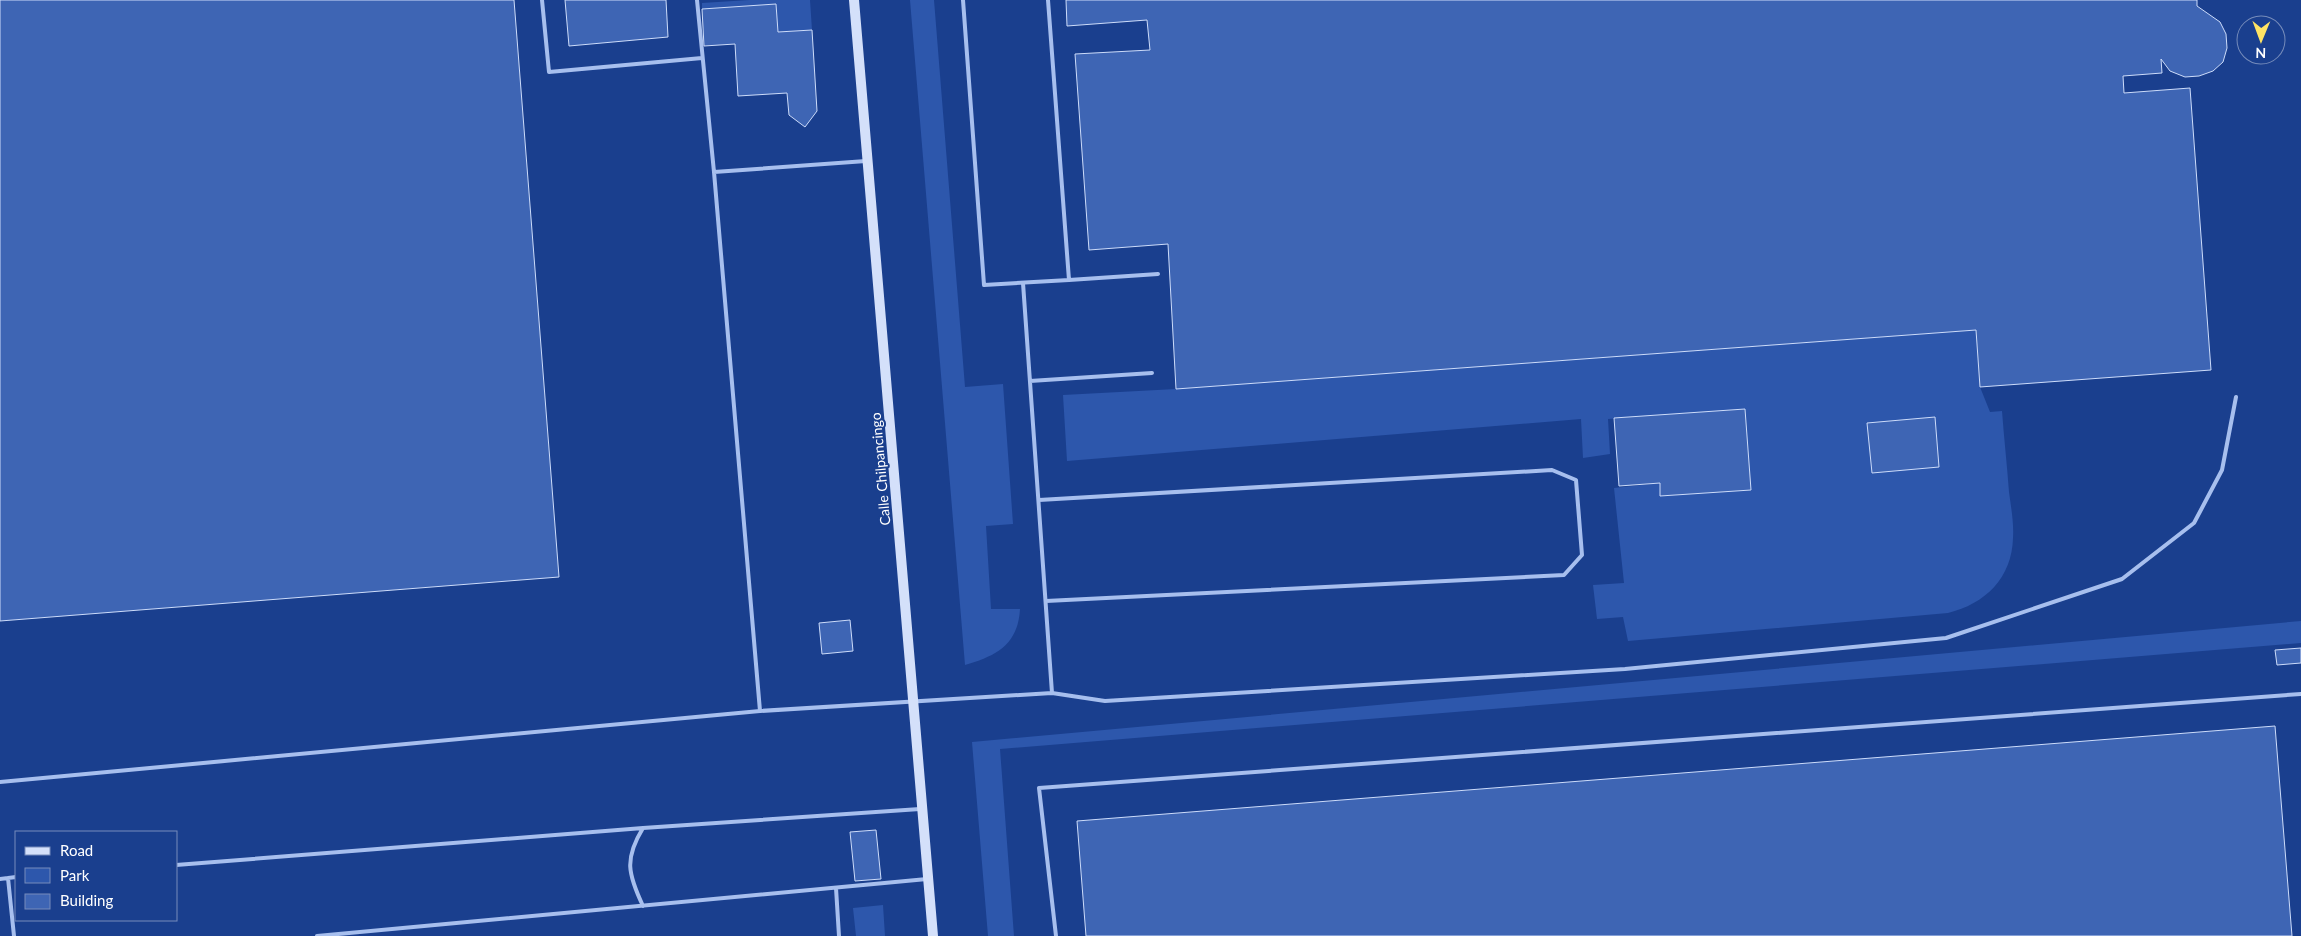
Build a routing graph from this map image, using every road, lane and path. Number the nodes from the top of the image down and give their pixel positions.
1 (542, 0) edge
2 (697, 0) edge
3 (854, 0) edge
4 (963, 0) edge
5 (1048, 0) edge
6 (702, 58) junction
7 (867, 161) junction
8 (714, 172) junction
9 (1158, 274) dead end
10 (1069, 280) junction
11 (1023, 283) junction
12 (1152, 373) dead end
13 (1030, 381) junction
14 (2236, 398) dead end
15 (1039, 500) junction
16 (1046, 601) junction
17 (1052, 693) junction
18 (2301, 694) edge
19 (913, 701) junction
20 (760, 711) junction
21 (0, 782) edge
22 (922, 809) junction
23 (643, 828) junction
24 (178, 865) edge
25 (15, 877) edge
26 (8, 878) junction
27 (0, 879) edge
28 (928, 879) junction
29 (836, 888) junction
30 (643, 906) junction
31 (14, 936) edge
32 (316, 936) edge
33 (839, 936) edge
34 (933, 936) edge
35 (1056, 936) edge

1 - 6 lane
2 - 6 lane
3 - 7 street, Calle Chilpancingo
4 - 11 lane
5 - 10 lane
6 - 8 lane
7 - 8 lane
7 - 19 street, Calle Chilpancingo
8 - 20 lane
9 - 10 lane
10 - 11 lane
11 - 13 lane
12 - 13 lane
13 - 15 lane
14 - 17 lane
15 - 16 lane
15 - 16 lane
16 - 17 lane
17 - 19 lane
18 - 35 lane
19 - 20 lane
19 - 22 street, Calle Chilpancingo
20 - 21 lane
22 - 23 lane
22 - 28 street, Calle Chilpancingo
23 - 24 lane
23 - 30 lane
25 - 26 lane
26 - 27 lane
26 - 31 lane
28 - 29 lane
28 - 34 street, Calle Chilpancingo
29 - 30 lane
29 - 33 lane
30 - 32 lane

